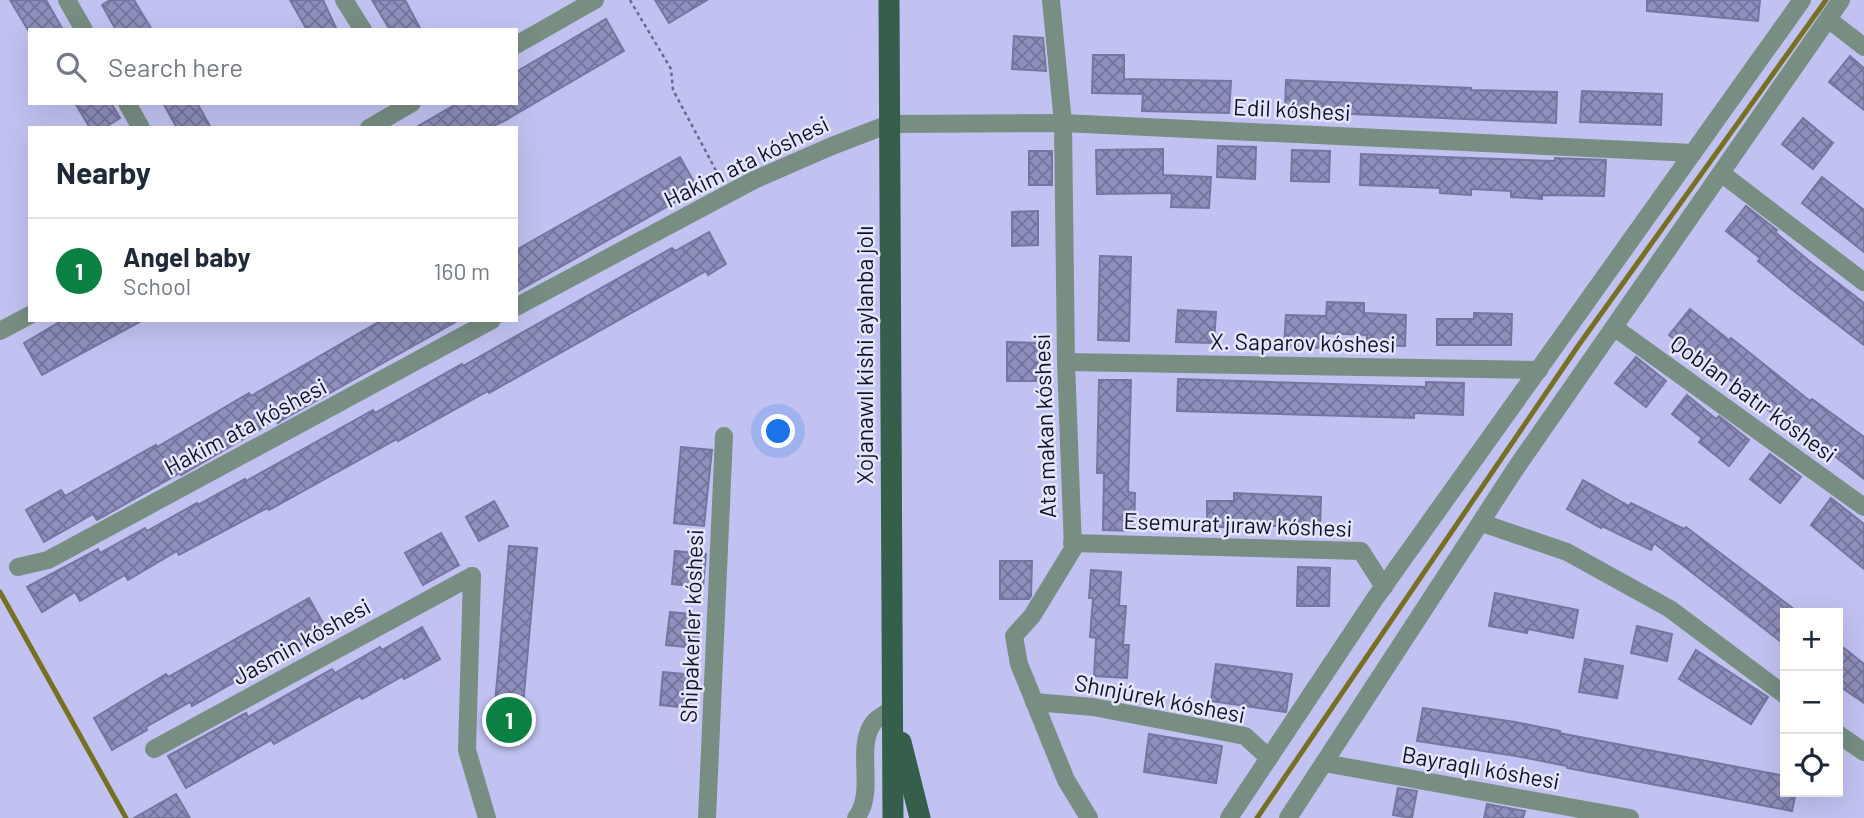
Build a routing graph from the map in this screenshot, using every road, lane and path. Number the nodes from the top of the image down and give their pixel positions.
1 (67, 0) edge
2 (344, 0) edge
3 (595, 0) edge
4 (630, 0) edge
5 (889, 0) edge
6 (1051, 0) edge
7 (1802, 0) edge
8 (1841, 0) edge
9 (1828, 19) junction
10 (83, 28) edge
11 (362, 28) edge
12 (518, 44) edge
13 (1864, 47) edge
14 (128, 105) edge
15 (409, 105) edge
16 (1063, 123) junction
17 (889, 124) junction
18 (140, 126) edge
19 (372, 126) edge
20 (1693, 153) junction
21 (1721, 173) junction
22 (728, 194) junction
23 (1864, 282) edge
24 (518, 306) edge
25 (28, 316) edge
26 (488, 322) edge
27 (1615, 328) junction
28 (0, 331) edge
29 (1066, 362) junction
30 (1539, 370) junction
31 (724, 436) dead end
32 (1864, 507) edge
33 (1482, 523) junction
34 (1072, 542) junction
35 (18, 567) dead end
36 (1384, 587) junction
37 (1780, 691) edge
38 (1034, 702) junction
39 (892, 709) junction
40 (1843, 737) edge
41 (154, 749) dead end
42 (1864, 752) edge
43 (1269, 758) junction
44 (1324, 763) junction
45 (487, 818) edge
46 (707, 818) edge
47 (856, 818) edge
48 (893, 818) edge
49 (920, 818) edge
50 (1089, 818) edge
51 (1228, 818) edge
52 (1288, 818) edge
53 (1630, 818) edge

1 - 10 street
2 - 11 street
3 - 12 street
4 - 22 path
5 - 17 main road, Xojanawıl kishi aylanba jolı
6 - 16 street, Ata makan kóshesi
7 - 20 street
8 - 9 street
9 - 13 street
9 - 21 street
14 - 18 street
15 - 19 street
16 - 17 street, Edil kóshesi
16 - 20 street, Edil kóshesi
16 - 29 street, Ata makan kóshesi
17 - 22 street, Hakim ata kóshesi
17 - 39 main road, Xojanawıl kishi aylanba jolı
20 - 30 street
21 - 23 street
21 - 27 street
22 - 24 street, Hakim ata kóshesi
25 - 28 street
26 - 35 street, Hakim ata kóshesi
27 - 32 street, Qoblan batır kóshesi
27 - 33 street
29 - 30 street, X. Saparov kóshesi
29 - 34 street, Ata makan kóshesi
30 - 36 street
31 - 46 street, Shipakerler kóshesi
33 - 37 street
33 - 44 street
34 - 36 street, Esemurat jıraw kóshesi
34 - 38 street, Ata makan kóshesi
36 - 43 street
38 - 43 street, Shınjúrek kóshesi
38 - 50 street, Ata makan kóshesi
39 - 47 street
39 - 48 main road, Xojanawıl kishi aylanba jolı
39 - 49 main road, Xojanawıl kishi aylanba jolı
40 - 42 street
41 - 45 street, Jasmin kóshesi
43 - 51 street
44 - 52 street
44 - 53 street, Bayraqlı kóshesi

